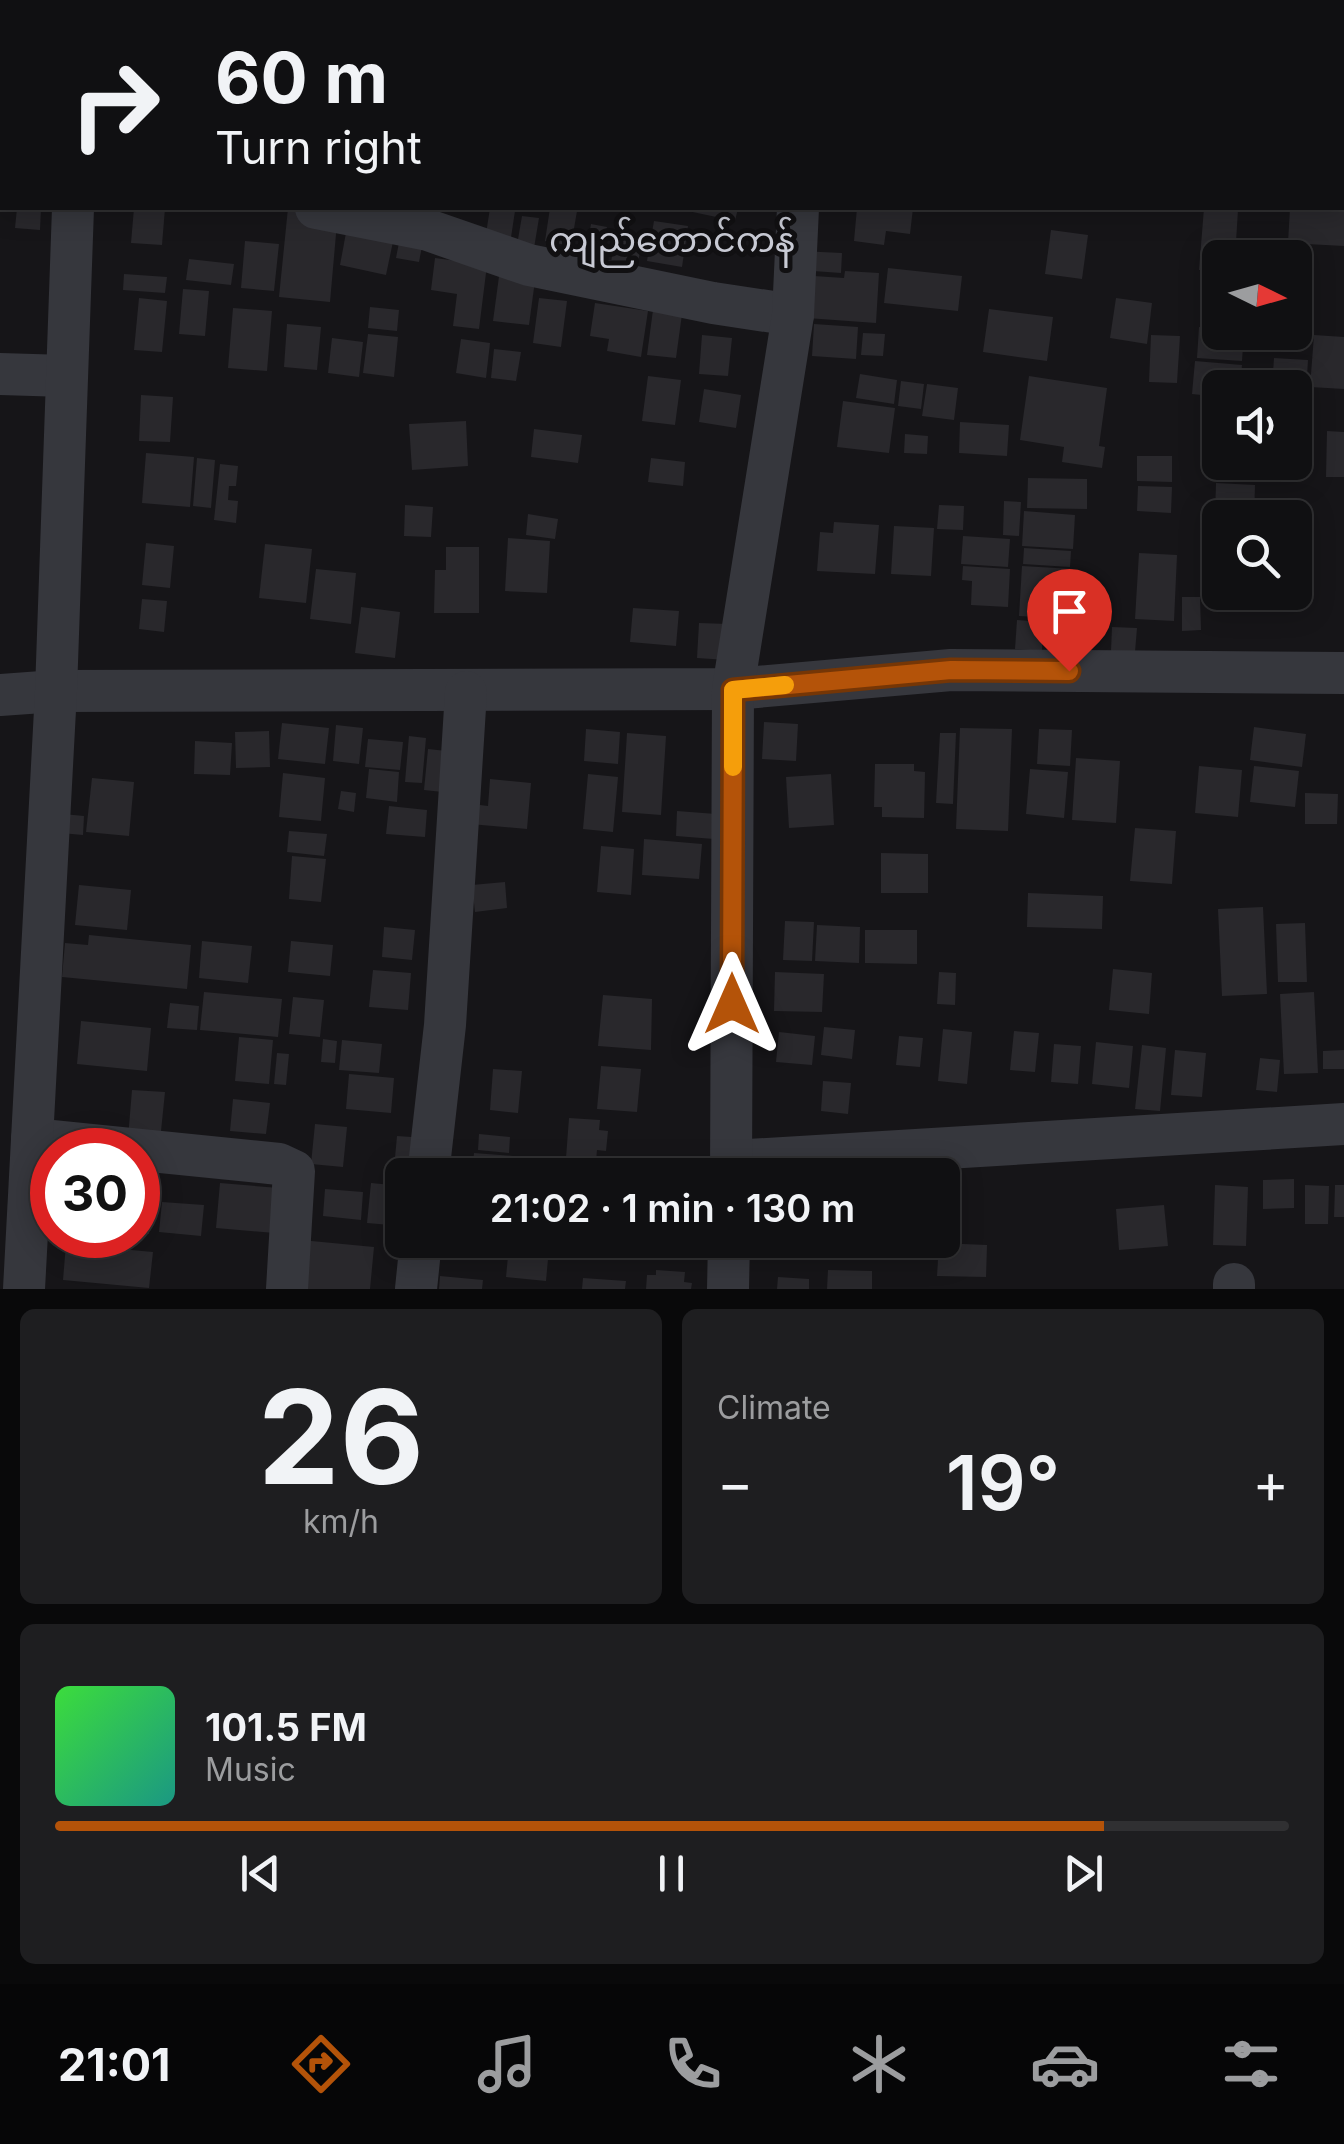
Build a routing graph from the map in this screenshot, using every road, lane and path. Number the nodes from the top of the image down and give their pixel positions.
1 (73, 210) edge
2 (326, 210) edge
3 (798, 210) edge
4 (793, 315) junction
5 (0, 374) edge
6 (66, 376) junction
7 (1344, 672) edge
8 (733, 690) junction
9 (56, 691) junction
10 (466, 692) junction
11 (0, 695) edge
12 (1344, 1124) edge
13 (33, 1128) edge
14 (160, 1152) edge
15 (430, 1158) edge
16 (732, 1158) edge
17 (871, 1158) edge
18 (30, 1176) edge
19 (419, 1258) edge
20 (729, 1258) edge
21 (24, 1289) edge
22 (286, 1289) edge
23 (416, 1289) edge
24 (728, 1289) edge

1 - 6 street
2 - 4 street
3 - 4 street
4 - 8 street
5 - 6 street
6 - 9 street
7 - 8 street
8 - 10 street
8 - 16 street
9 - 10 street
9 - 11 street
9 - 13 street
10 - 15 street
12 - 17 street
14 - 22 street
18 - 21 street
19 - 23 street
20 - 24 street

